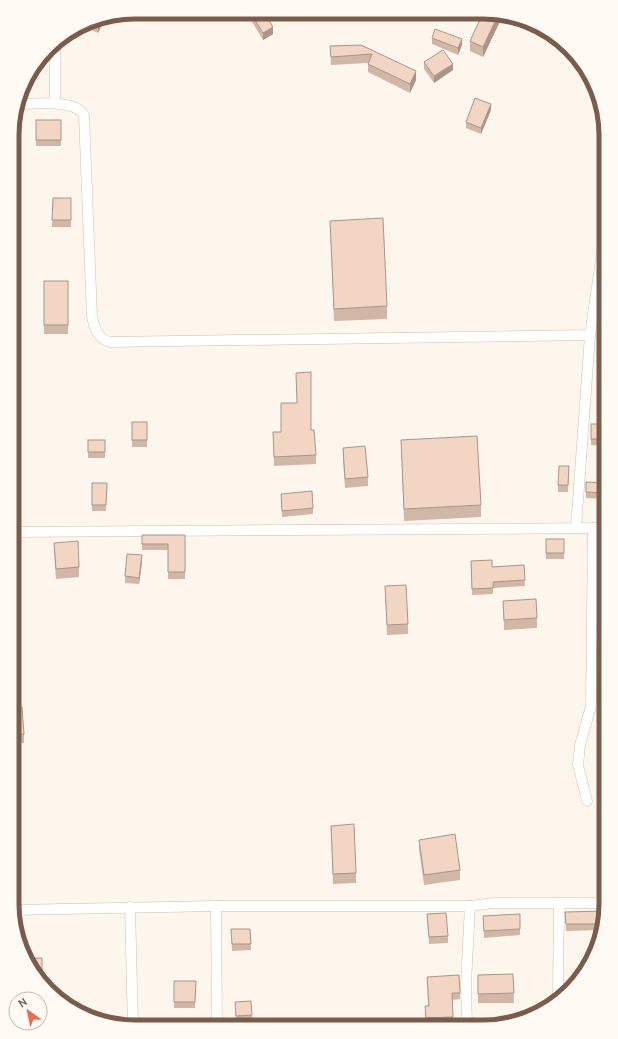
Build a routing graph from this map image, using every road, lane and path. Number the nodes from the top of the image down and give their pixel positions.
1 (55, 52) edge
2 (55, 103) junction
3 (23, 104) edge
4 (599, 273) edge
5 (590, 335) junction
6 (576, 528) junction
7 (593, 528) junction
8 (599, 528) edge
9 (19, 532) edge
10 (587, 801) dead end
11 (559, 903) junction
12 (599, 903) edge
13 (216, 906) junction
14 (470, 906) junction
15 (130, 907) junction
16 (19, 910) edge
17 (558, 992) edge
18 (133, 1020) edge
19 (217, 1020) edge
20 (467, 1020) edge

1 - 2 street
2 - 3 street
2 - 5 street
4 - 5 street
5 - 6 street
6 - 7 street
6 - 9 street
7 - 8 street
7 - 10 street
11 - 12 street
11 - 14 street
11 - 17 street
13 - 14 street
13 - 15 street
13 - 19 street
14 - 20 street
15 - 16 street
15 - 18 street

